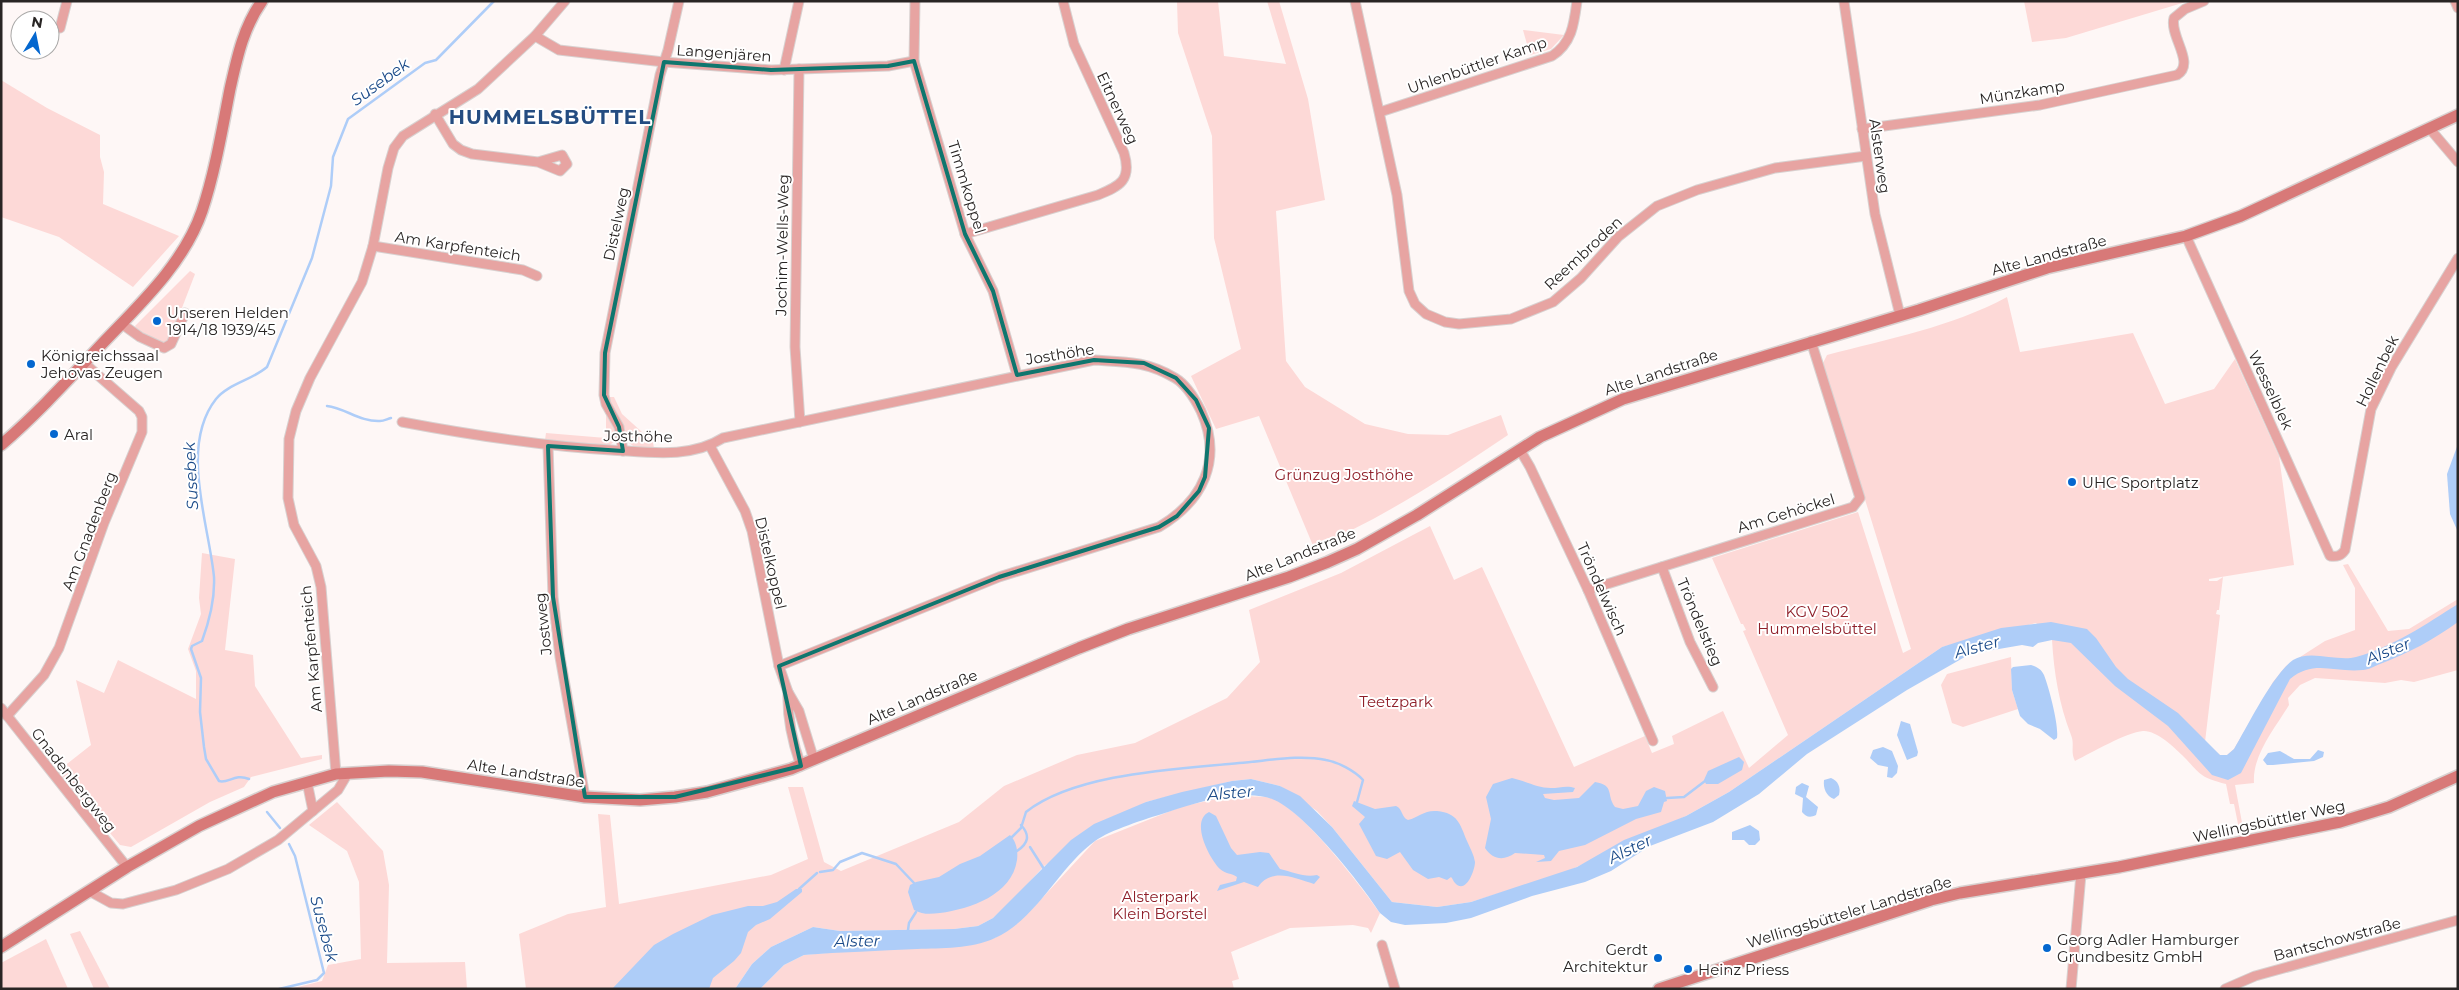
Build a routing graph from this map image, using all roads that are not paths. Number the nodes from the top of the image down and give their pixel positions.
1 (67, 1) edge
2 (262, 1) edge
3 (565, 1) edge
4 (680, 1) edge
5 (799, 1) edge
6 (915, 1) edge
7 (1063, 1) edge
8 (1355, 1) edge
9 (1577, 1) edge
10 (2204, 1) edge
11 (2455, 1) edge
12 (1844, 2) edge
13 (2458, 8) edge
14 (60, 28) dead end
15 (535, 36) junction
16 (914, 61) junction
17 (664, 62) junction
18 (799, 69) junction
19 (784, 70) junction
20 (1380, 112) junction
21 (435, 114) junction
22 (2458, 116) edge
23 (1862, 129) junction
24 (2430, 129) junction
25 (1866, 156) junction
26 (538, 162) dead end
27 (2458, 162) edge
28 (965, 234) junction
29 (2186, 236) junction
30 (373, 246) junction
31 (2458, 258) edge
32 (537, 276) dead end
33 (185, 313) dead end
34 (1900, 315) junction
35 (122, 324) junction
36 (1811, 341) junction
37 (84, 363) junction
38 (1017, 375) junction
39 (402, 422) dead end
40 (800, 422) junction
41 (1, 445) edge
42 (548, 446) junction
43 (710, 446) junction
44 (1520, 450) junction
45 (623, 451) junction
46 (2330, 556) joint
47 (1662, 567) junction
48 (1588, 590) junction
49 (779, 666) junction
50 (1713, 687) dead end
51 (788, 692) junction
52 (1, 708) edge
53 (7, 716) junction
54 (1653, 741) dead end
55 (814, 760) junction
56 (801, 766) junction
57 (342, 774) junction
58 (2458, 776) edge
59 (307, 782) junction
60 (585, 797) junction
61 (313, 811) junction
62 (127, 868) junction
63 (2081, 874) junction
64 (91, 892) junction
65 (2458, 920) edge
66 (1382, 945) dead end
67 (1, 947) edge
68 (1396, 989) edge
69 (1659, 989) edge
70 (2071, 989) edge
71 (2225, 989) edge

1 - 14 street
2 - 35 main road
3 - 15 street, Am Karpfenteich
4 - 17 street, Distelweg
5 - 19 street
6 - 16 street, Timmkoppel
7 - 28 street, Eitnerweg
8 - 20 street, Reembroden
9 - 20 street, Uhlenbüttler Kamp
10 - 23 street, Münzkamp
11 - 13 street
12 - 23 street, Alsterweg
15 - 17 street, Langenjären
15 - 21 street, Am Karpfenteich
16 - 18 street, Langenjären
16 - 28 street, Timmkoppel
17 - 19 street, Langenjären
17 - 45 street, Distelweg
18 - 19 street, Langenjären
18 - 40 street, Jochim-Wells-Weg
20 - 25 street, Reembroden
21 - 26 street
21 - 30 street, Am Karpfenteich
22 - 24 main road, Alte Landstraße
23 - 25 street, Alsterweg
24 - 27 street
24 - 29 main road, Alte Landstraße
25 - 34 street, Alsterweg
28 - 38 street, Timmkoppel
29 - 34 main road, Alte Landstraße
29 - 46 street, Wesselblek
30 - 32 street, Am Karpfenteich
30 - 57 street, Am Karpfenteich
31 - 46 street, Hollenbek
33 - 35 street
34 - 36 main road, Alte Landstraße
35 - 37 main road
36 - 44 main road, Alte Landstraße
36 - 47 street, Am Gehöckel
37 - 41 main road
37 - 53 street, Am Gnadenberg
38 - 40 street, Josthöhe
38 - 49 street, Josthöhe
39 - 42 street, Josthöhe
40 - 43 street, Josthöhe
42 - 45 street, Josthöhe
42 - 60 street, Jostweg
43 - 45 street, Josthöhe
43 - 49 street, Distelkoppel
44 - 48 street, Tröndelwisch
44 - 55 main road, Alte Landstraße
47 - 48 street, Am Gehöckel
47 - 50 street, Tröndelstieg
48 - 54 street, Tröndelwisch
49 - 51 street, Distelkoppel
51 - 55 street, Distelkoppel
51 - 56 street, Distelkoppel
52 - 53 street, Gnadenbergweg
53 - 62 street, Gnadenbergweg
55 - 56 main road, Alte Landstraße
56 - 60 main road, Alte Landstraße
57 - 59 main road, Alte Landstraße
57 - 60 main road, Alte Landstraße
57 - 61 street
58 - 63 main road, Wellingsbüttler Weg
59 - 61 street
59 - 62 main road, Alte Landstraße
61 - 64 street
62 - 64 main road, Alte Landstraße
63 - 69 main road, Wellingsbütteler Landstraße
63 - 70 street
64 - 67 main road, Alte Landstraße
65 - 71 street, Bantschowstraße
66 - 68 street

